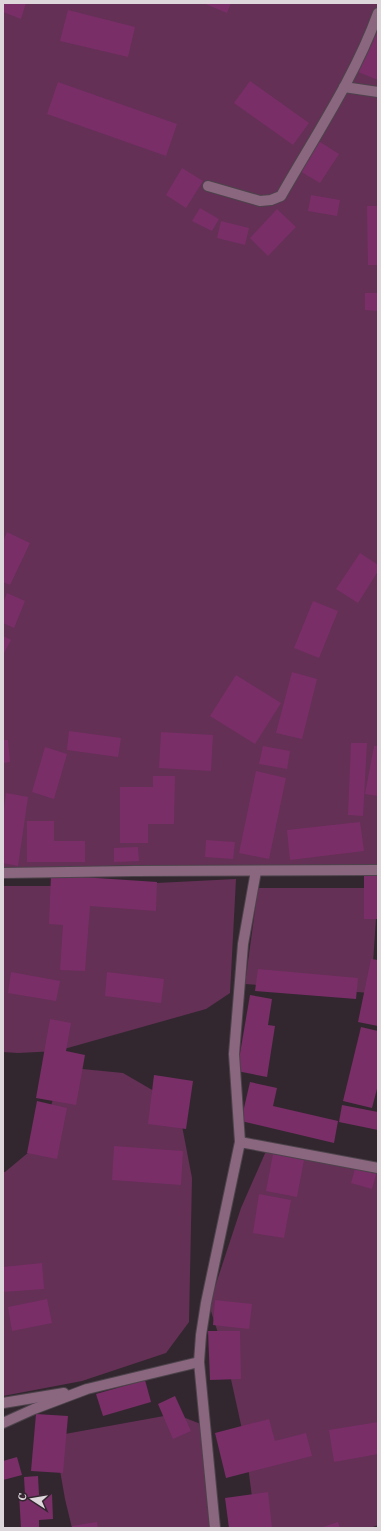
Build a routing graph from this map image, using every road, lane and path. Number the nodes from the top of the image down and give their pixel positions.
1 (378, 12) edge
2 (344, 87) junction
3 (378, 92) edge
4 (208, 186) dead end
5 (378, 870) edge
6 (256, 871) junction
7 (3, 873) edge
8 (240, 1142) junction
9 (378, 1168) edge
10 (199, 1362) junction
11 (87, 1389) junction
12 (3, 1403) edge
13 (3, 1423) edge
14 (214, 1528) edge

1 - 2 street
2 - 3 street
2 - 4 street
5 - 6 street
6 - 7 street
6 - 8 street
8 - 9 street
8 - 10 street
10 - 11 street
10 - 14 street
11 - 12 street
11 - 13 street

